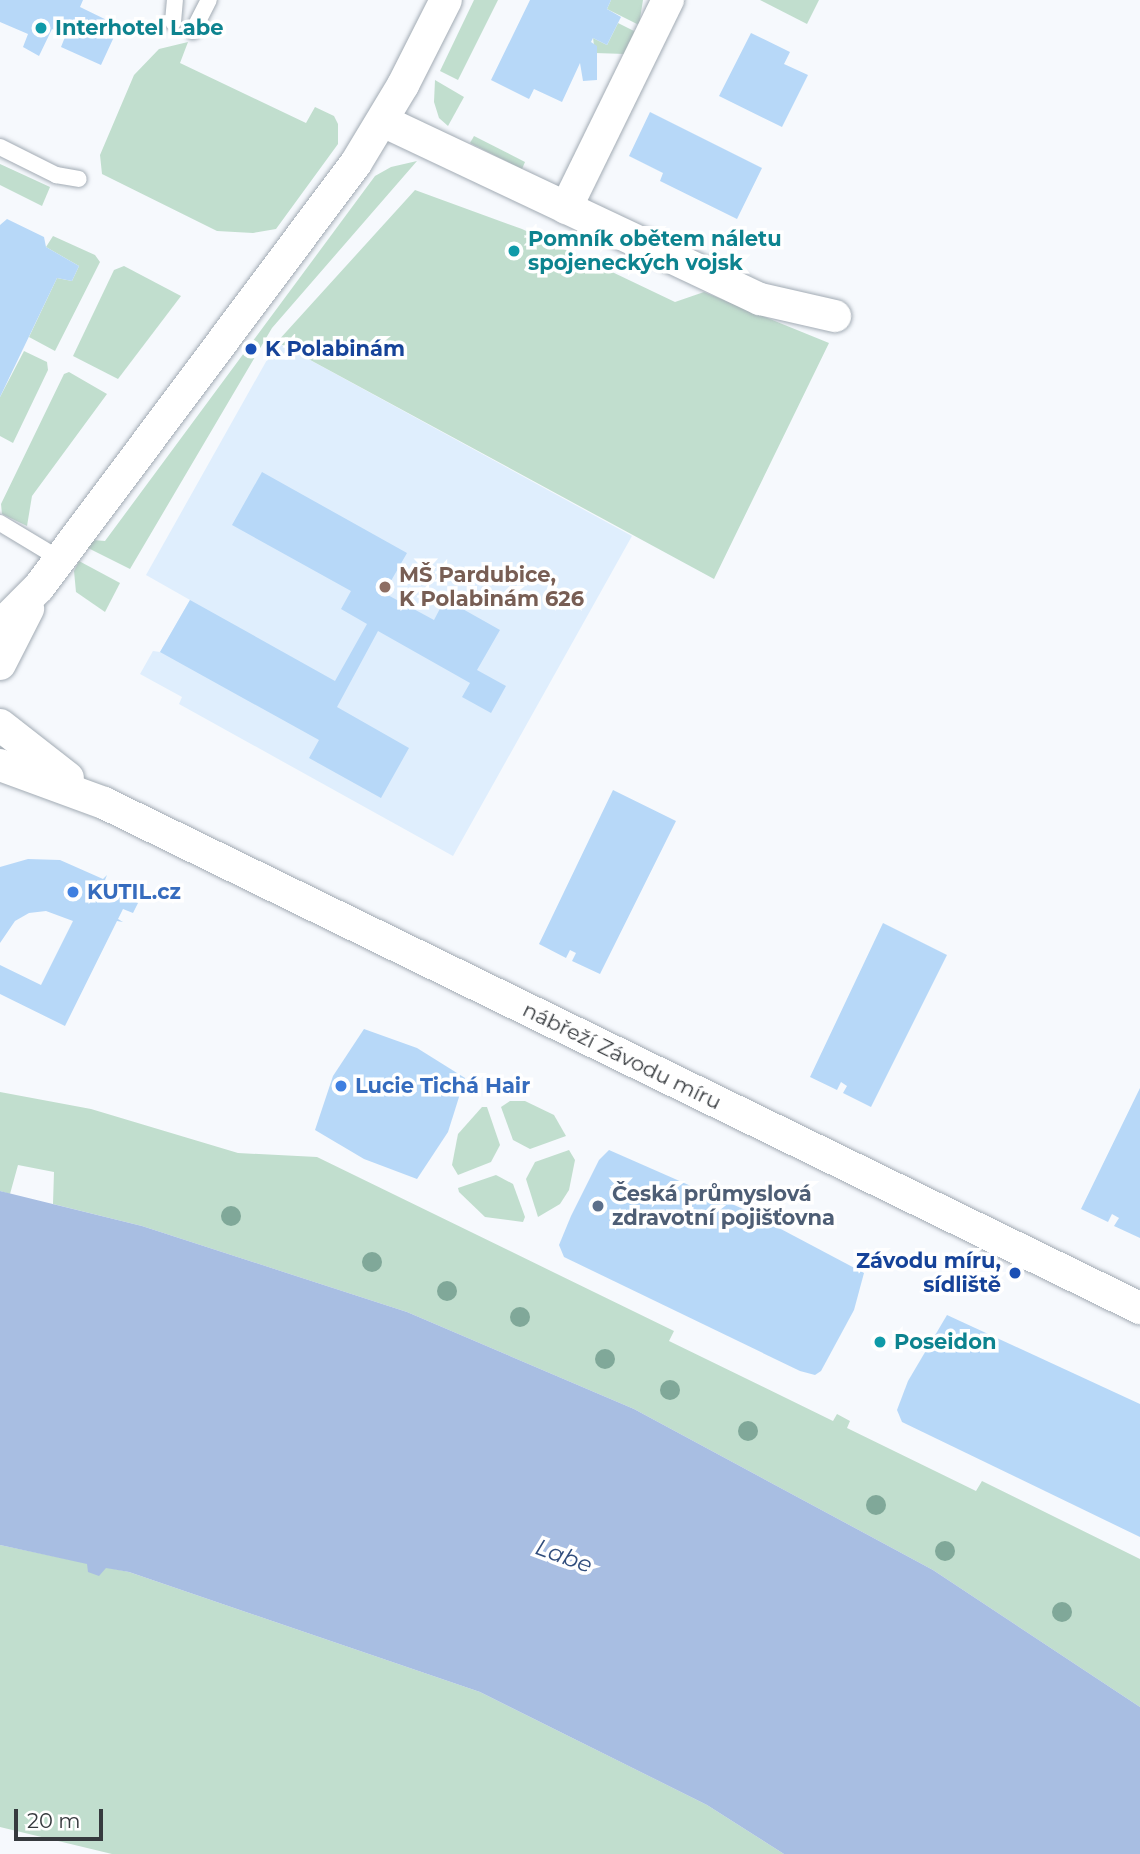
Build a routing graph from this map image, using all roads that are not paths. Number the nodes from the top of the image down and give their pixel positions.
1 (175, 0) edge
2 (209, 0) edge
3 (446, 0) edge
4 (668, 0) edge
5 (173, 22) dead end
6 (193, 31) dead end
7 (383, 121) junction
8 (0, 147) edge
9 (79, 179) dead end
10 (566, 208) junction
11 (835, 316) dead end
12 (0, 523) edge
13 (60, 559) junction
14 (39, 587) junction
15 (0, 626) edge
16 (0, 664) edge
17 (0, 724) edge
18 (0, 765) edge
19 (104, 803) junction
20 (1140, 1308) edge

1 - 5 lane
2 - 6 lane
3 - 7 street
4 - 10 street
7 - 10 street
7 - 13 street
8 - 9 lane
10 - 11 street
12 - 13 lane
13 - 14 street
14 - 15 street
14 - 16 street
17 - 19 street, nábřeží Závodu míru
18 - 19 street, nábřeží Závodu míru
19 - 20 street, nábřeží Závodu míru

